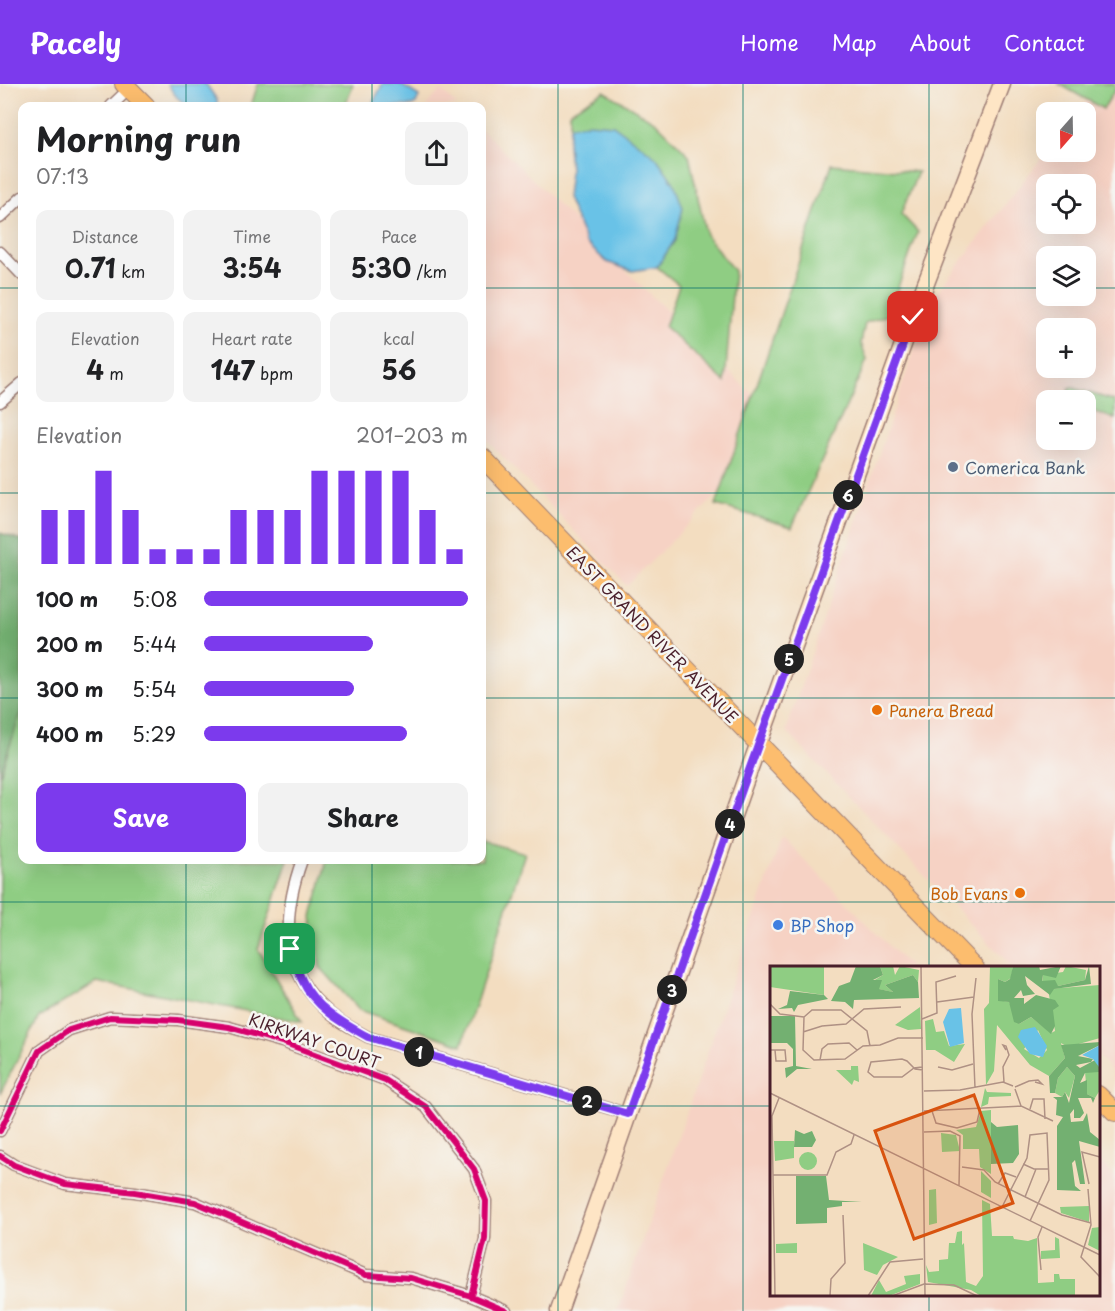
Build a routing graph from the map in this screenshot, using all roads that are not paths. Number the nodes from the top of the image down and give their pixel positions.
1 (1002, 84) edge
2 (127, 87) edge
3 (114, 102) edge
4 (142, 102) edge
5 (18, 200) edge
6 (0, 218) edge
7 (0, 252) edge
8 (18, 271) edge
9 (18, 386) edge
10 (0, 402) edge
11 (486, 461) edge
12 (758, 744) junction
13 (301, 864) edge
14 (973, 966) edge
15 (1100, 1097) edge
16 (1115, 1112) edge
17 (628, 1114) junction
18 (0, 1131) edge
19 (0, 1156) edge
20 (471, 1296) junction
21 (506, 1311) edge
22 (559, 1311) edge

1 - 12 main road
2 - 3 street
2 - 4 main road
5 - 6 street
7 - 8 street
9 - 10 street
11 - 12 main road, EAST GRAND RIVER AVENUE
12 - 14 main road, EAST GRAND RIVER AVENUE
12 - 17 main road
13 - 17 street
15 - 16 main road
17 - 22 main road
18 - 20 street, KIRKWAY COURT
19 - 20 street
20 - 21 street

